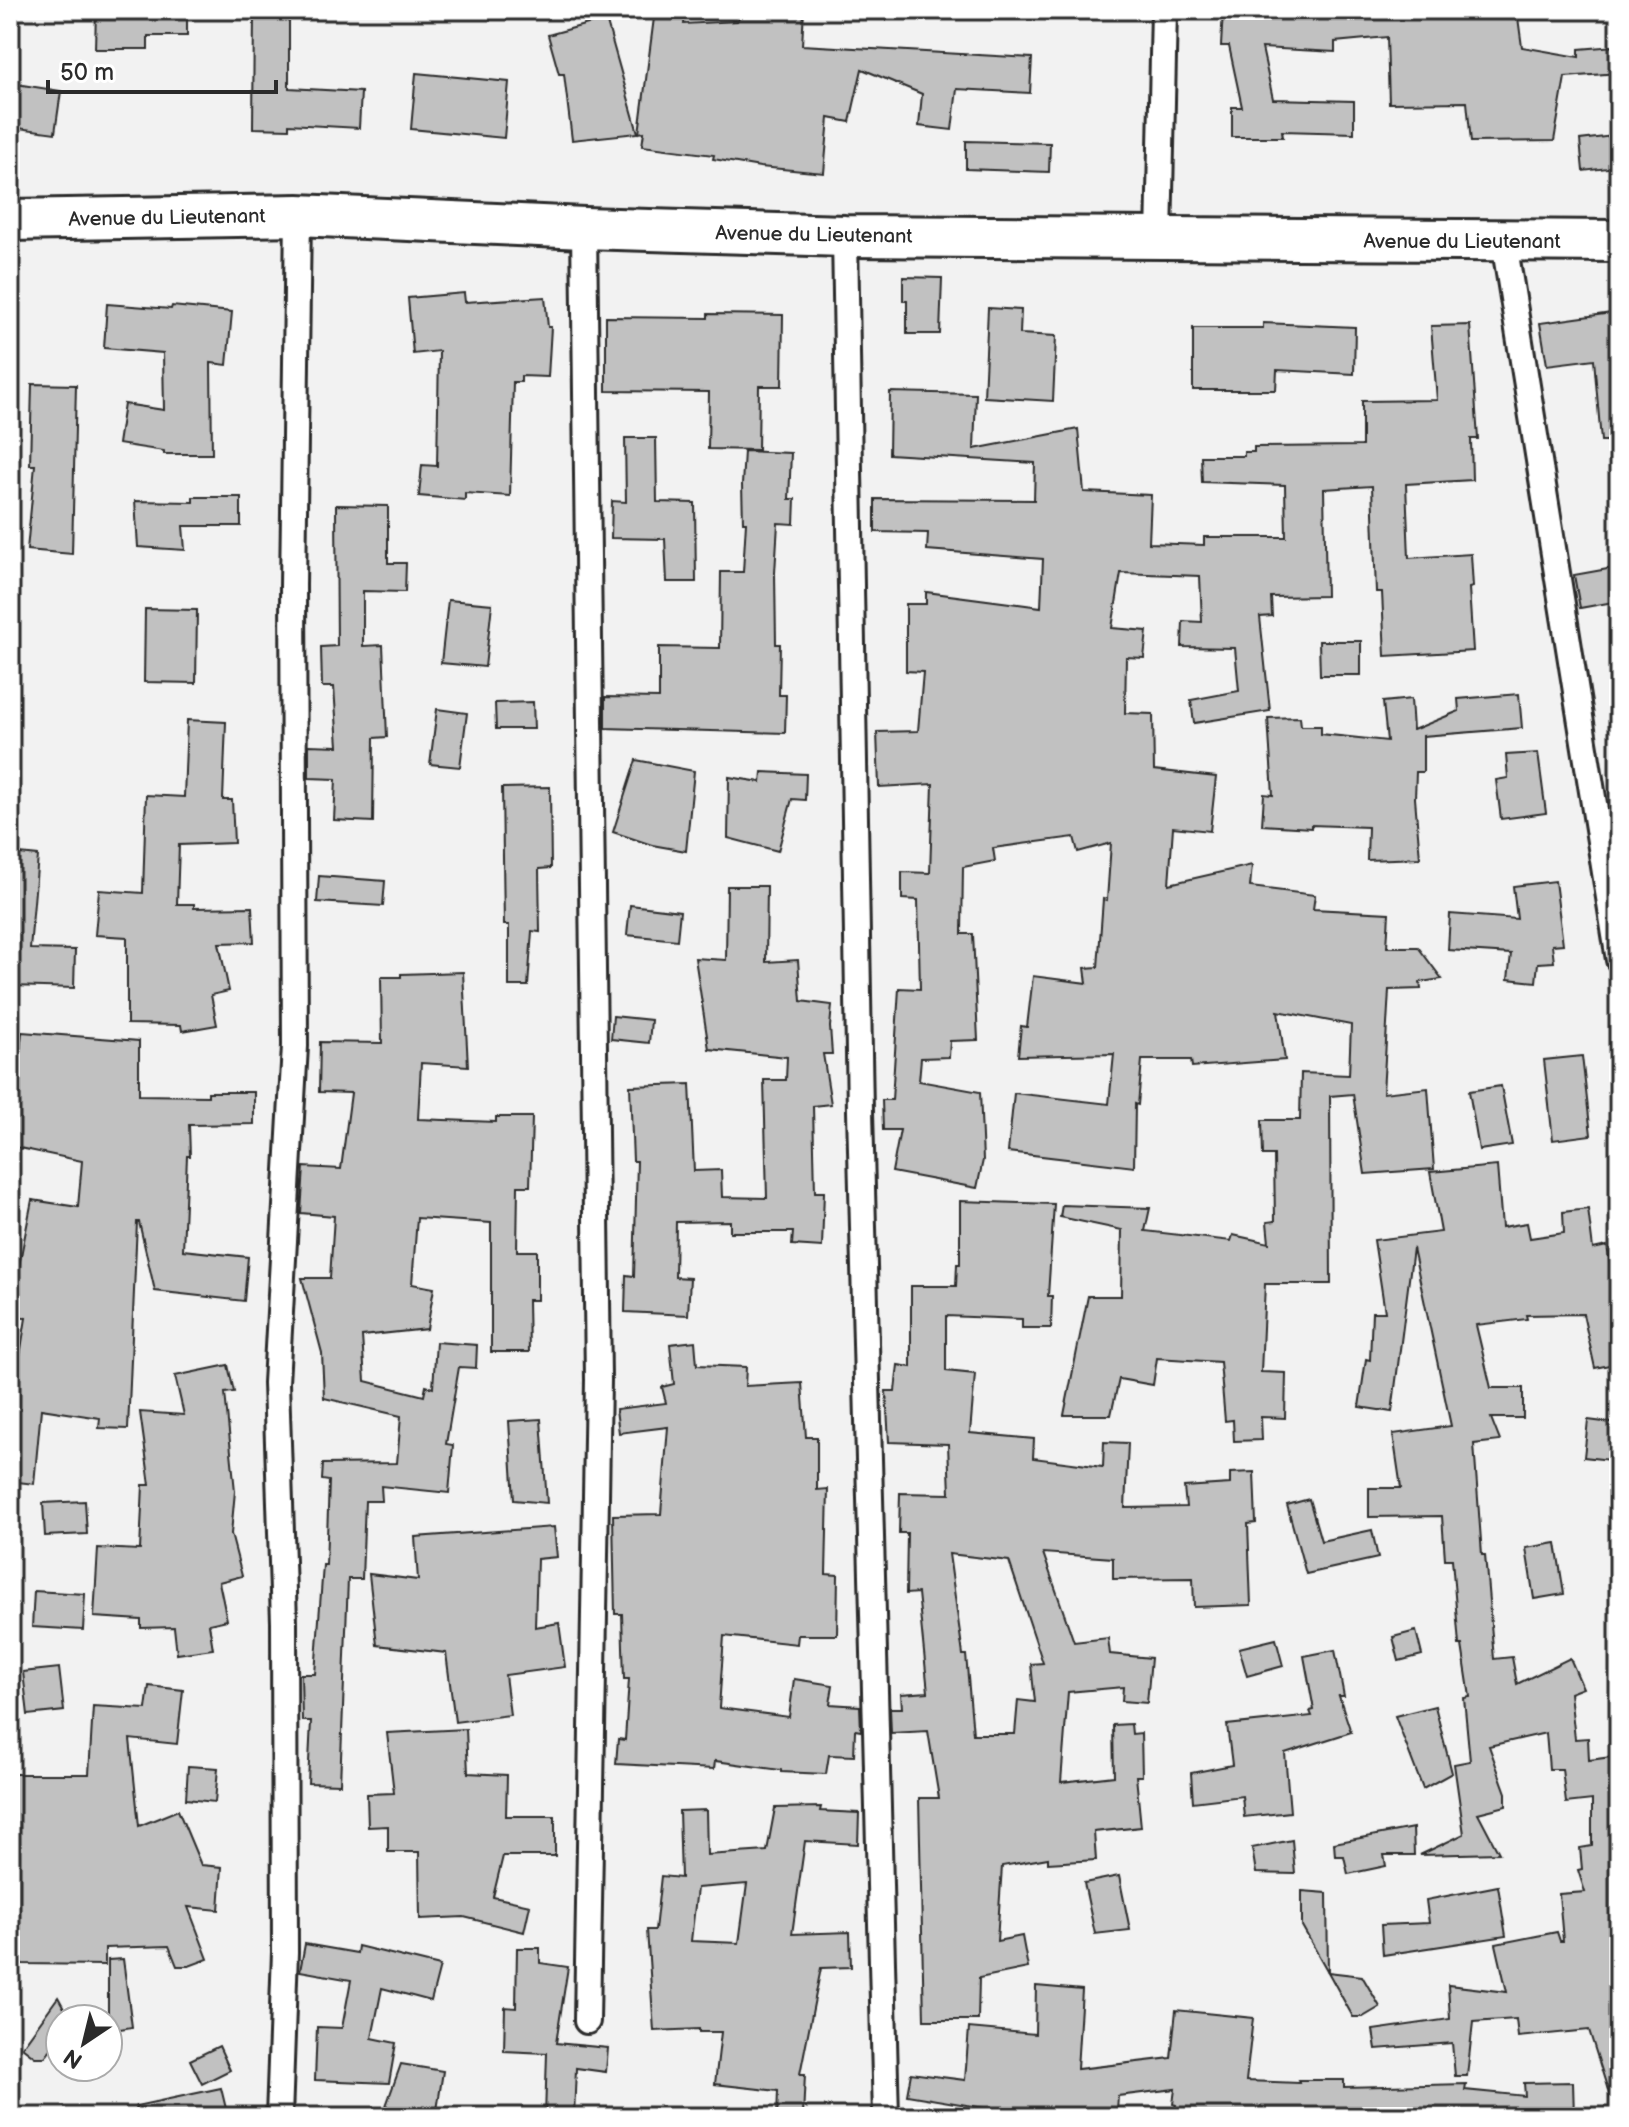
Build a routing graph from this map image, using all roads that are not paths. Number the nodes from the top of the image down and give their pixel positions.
1 (1164, 10) edge
2 (298, 215) junction
3 (10, 220) edge
4 (584, 228) junction
5 (845, 236) junction
6 (1159, 239) junction
7 (1619, 241) edge
8 (1504, 242) junction
9 (1619, 960) edge
10 (587, 2021) dead end
11 (279, 2117) edge
12 (886, 2117) edge

1 - 6 street
2 - 3 main road, Avenue du Lieutenant
2 - 4 main road, Avenue du Lieutenant
2 - 11 street
4 - 5 main road, Avenue du Lieutenant
4 - 10 street
5 - 6 main road, Avenue du Lieutenant
5 - 12 street
6 - 8 main road, Avenue du Lieutenant
7 - 8 main road, Avenue du Lieutenant
8 - 9 street

